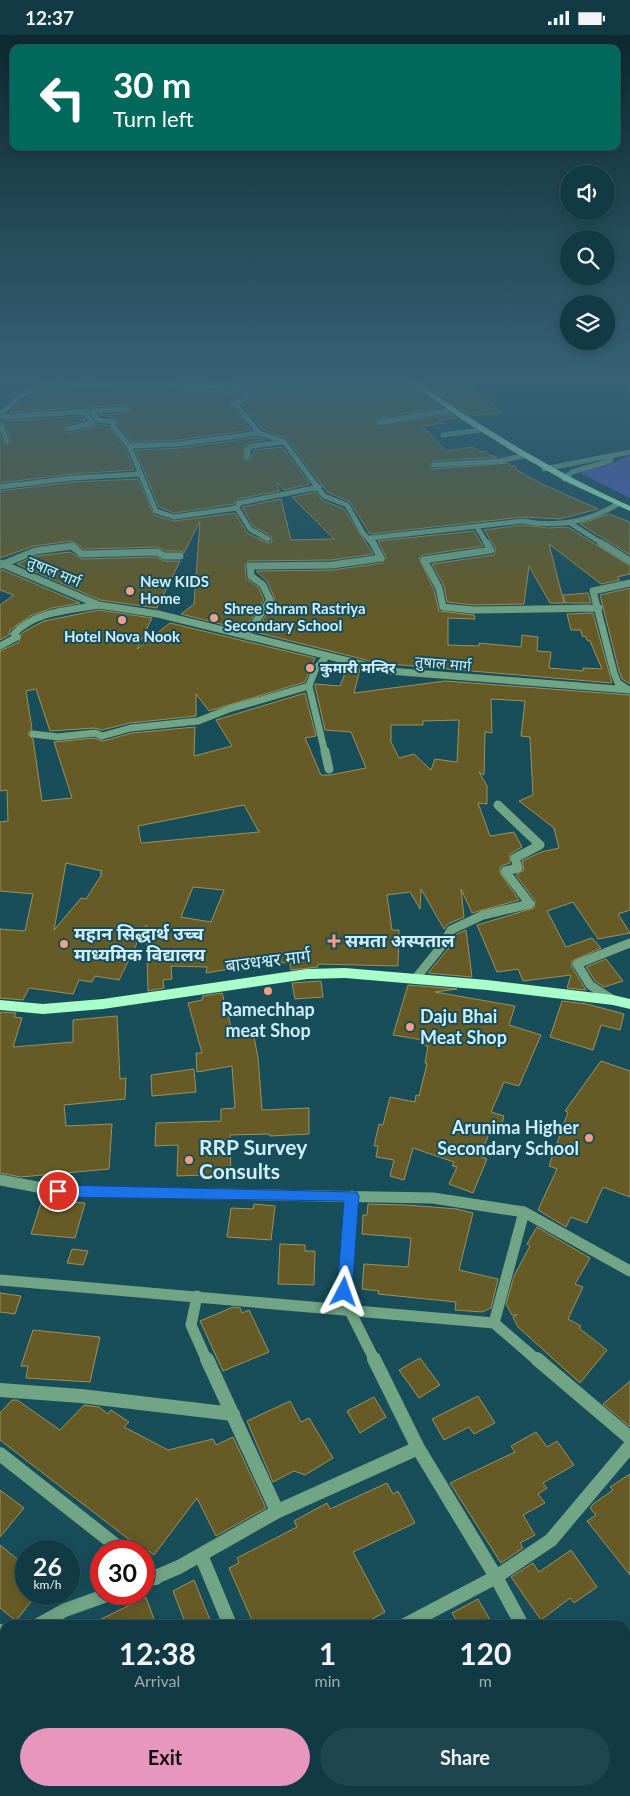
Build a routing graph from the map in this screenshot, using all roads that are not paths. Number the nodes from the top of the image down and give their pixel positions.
1 (135, 462) edge
2 (300, 462) edge
3 (480, 462) edge
4 (533, 462) edge
5 (573, 462) edge
6 (606, 462) edge
7 (434, 465) dead end
8 (544, 469) junction
9 (140, 474) junction
10 (564, 479) junction
11 (0, 487) edge
12 (319, 487) junction
13 (618, 504) junction
14 (237, 507) junction
15 (630, 509) edge
16 (570, 523) junction
17 (477, 527) junction
18 (370, 538) junction
19 (268, 539) dead end
20 (180, 556) dead end
21 (630, 561) edge
22 (1, 564) edge
23 (630, 583) edge
24 (99, 605) junction
25 (599, 608) junction
26 (246, 636) junction
27 (0, 646) edge
28 (326, 657) junction
29 (309, 686) junction
30 (630, 690) edge
31 (32, 734) dead end
32 (329, 769) dead end
33 (498, 805) dead end
34 (630, 943) edge
35 (416, 978) junction
36 (613, 1000) junction
37 (630, 1004) edge
38 (0, 1005) edge
39 (0, 1181) edge
40 (352, 1196) junction
41 (524, 1212) junction
42 (630, 1271) edge
43 (0, 1280) edge
44 (196, 1296) junction
45 (350, 1311) junction
46 (494, 1323) junction
47 (0, 1390) edge
48 (233, 1414) junction
49 (630, 1438) edge
50 (630, 1446) edge
51 (418, 1448) junction
52 (0, 1454) edge
53 (278, 1511) junction
54 (109, 1540) edge
55 (201, 1555) junction
56 (496, 1577) junction
57 (155, 1578) edge
58 (90, 1601) edge
59 (46, 1620) edge
60 (228, 1620) edge
61 (414, 1620) edge
62 (519, 1620) edge

1 - 9 street
2 - 12 street
3 - 7 street
4 - 8 main road
5 - 8 street
6 - 10 street
8 - 10 main road
9 - 11 street
9 - 14 street
10 - 13 main road
12 - 14 street
12 - 18 street
13 - 15 main road
13 - 16 street
14 - 19 street
16 - 17 street
16 - 21 street
17 - 18 street
17 - 25 street
18 - 26 street
20 - 22 street
22 - 24 street, तुषाल मार्ग
23 - 25 street
24 - 26 street, तुषाल मार्ग
24 - 27 street
25 - 30 street
26 - 28 street, तुषाल मार्ग
28 - 29 street
28 - 30 street, तुषाल मार्ग
29 - 31 street
29 - 32 street
33 - 35 street
34 - 36 street
35 - 36 main road, बाउधश्वर मार्ग
35 - 38 main road, बाउधश्वर मार्ग
36 - 37 main road, बाउधश्वर मार्ग
39 - 40 street
40 - 41 street
40 - 45 street
41 - 42 street
41 - 46 street
43 - 44 street
44 - 45 street
44 - 48 street
45 - 46 street
45 - 51 street
46 - 49 street
47 - 48 street
48 - 53 street
50 - 56 street
51 - 53 street
51 - 56 street
52 - 54 street
53 - 55 street
55 - 57 street
55 - 60 street
56 - 61 street
56 - 62 street
58 - 59 street

